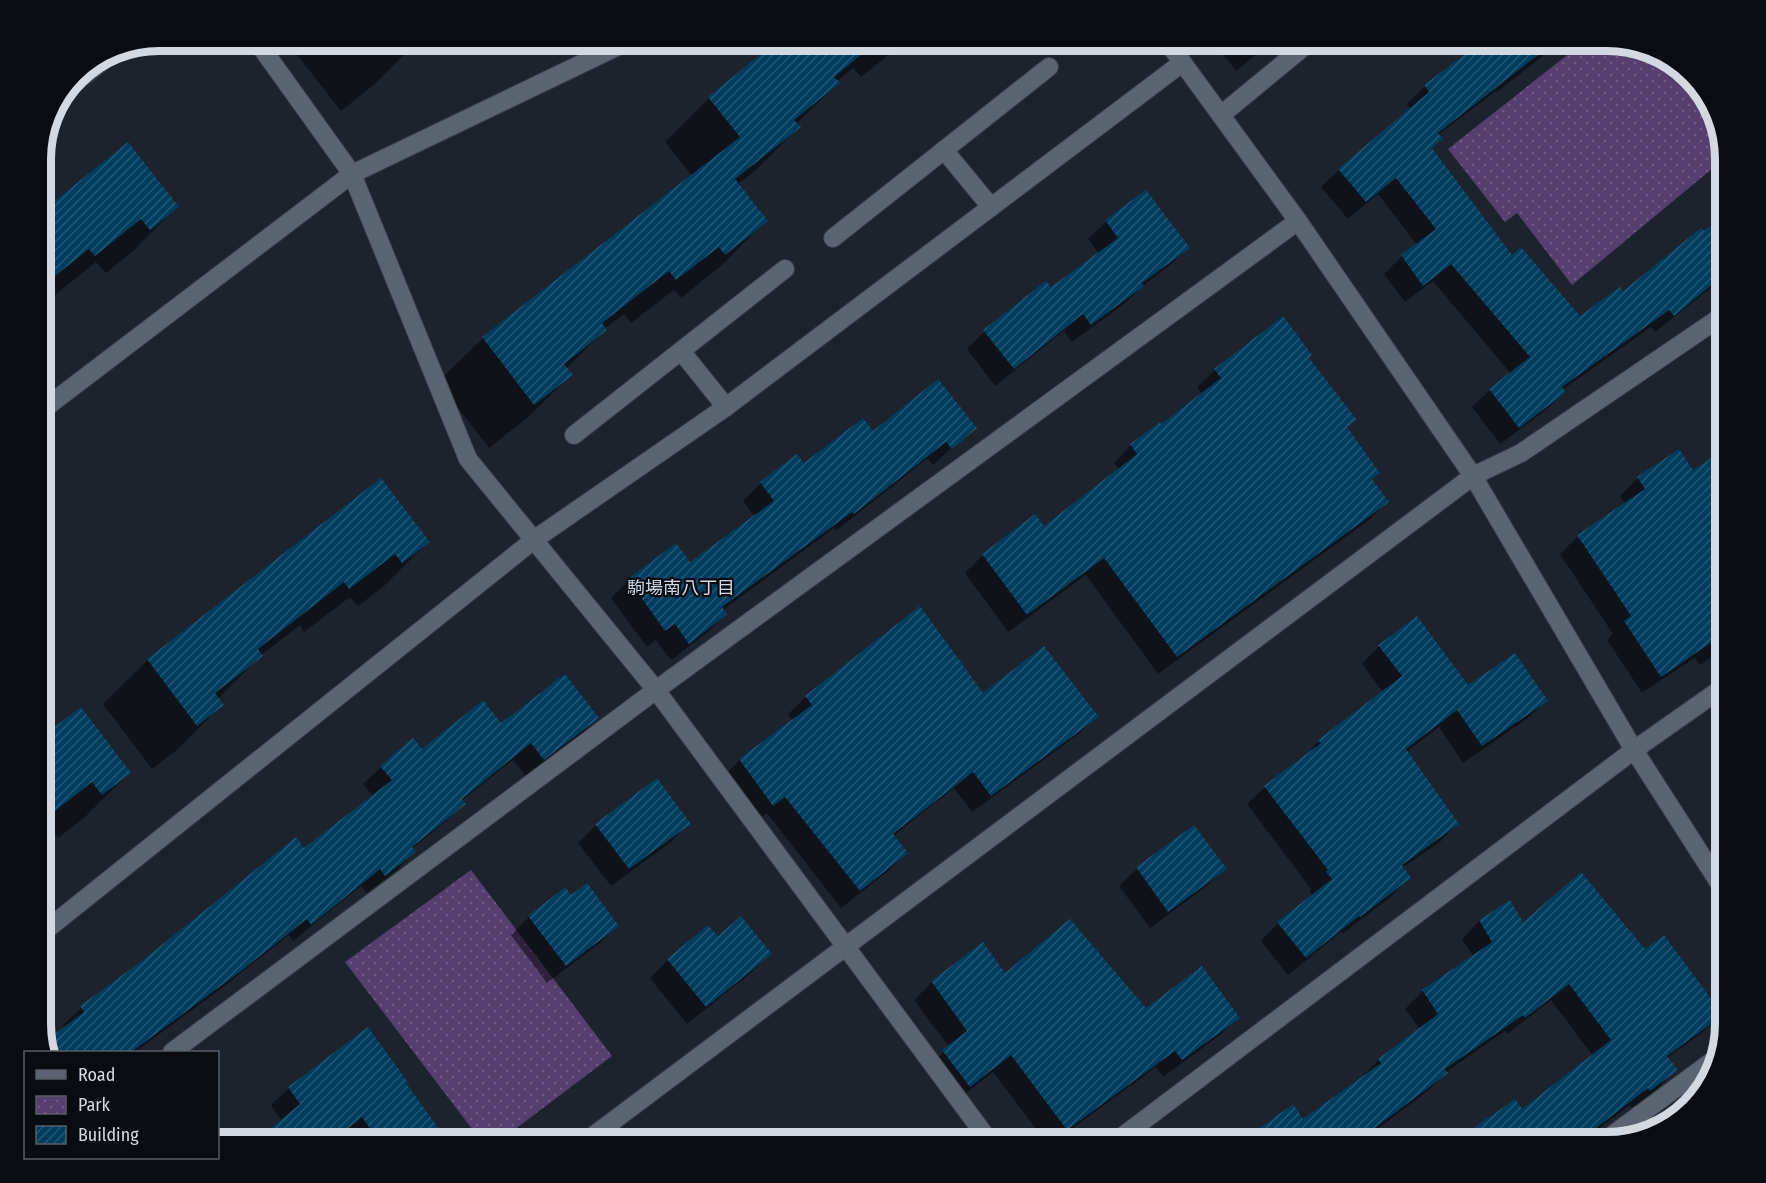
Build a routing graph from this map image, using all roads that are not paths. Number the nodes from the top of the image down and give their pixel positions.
1 (264, 51) edge
2 (608, 51) edge
3 (1174, 51) edge
4 (1299, 51) edge
5 (1182, 63) junction
6 (1049, 67) dead end
7 (1221, 115) junction
8 (944, 150) junction
9 (352, 174) junction
10 (991, 207) junction
11 (1298, 221) junction
12 (833, 238) dead end
13 (785, 269) dead end
14 (1715, 321) edge
15 (681, 351) junction
16 (51, 403) edge
17 (726, 407) junction
18 (574, 435) dead end
19 (1473, 476) junction
20 (535, 539) junction
21 (656, 690) junction
22 (1715, 693) edge
23 (1634, 750) junction
24 (1715, 876) edge
25 (51, 926) edge
26 (844, 947) junction
27 (174, 1051) edge
28 (1707, 1065) edge
29 (1640, 1115) junction
30 (1646, 1125) edge
31 (1619, 1131) edge
32 (600, 1132) edge
33 (982, 1132) edge
34 (1130, 1132) edge

1 - 9 street
2 - 9 street
3 - 5 street
4 - 7 street
5 - 7 street
5 - 10 street
6 - 8 street
7 - 11 street
8 - 10 street
8 - 12 street
9 - 16 street
9 - 20 street
10 - 17 street
11 - 19 street
11 - 21 street
13 - 15 street
14 - 19 street
15 - 17 street
15 - 18 street
17 - 20 street
19 - 23 street
19 - 26 street
20 - 21 street
20 - 25 street
21 - 26 street
21 - 27 street
22 - 23 street
23 - 24 street
23 - 34 street
26 - 32 street
26 - 33 street
28 - 29 street
29 - 30 street
29 - 31 street

